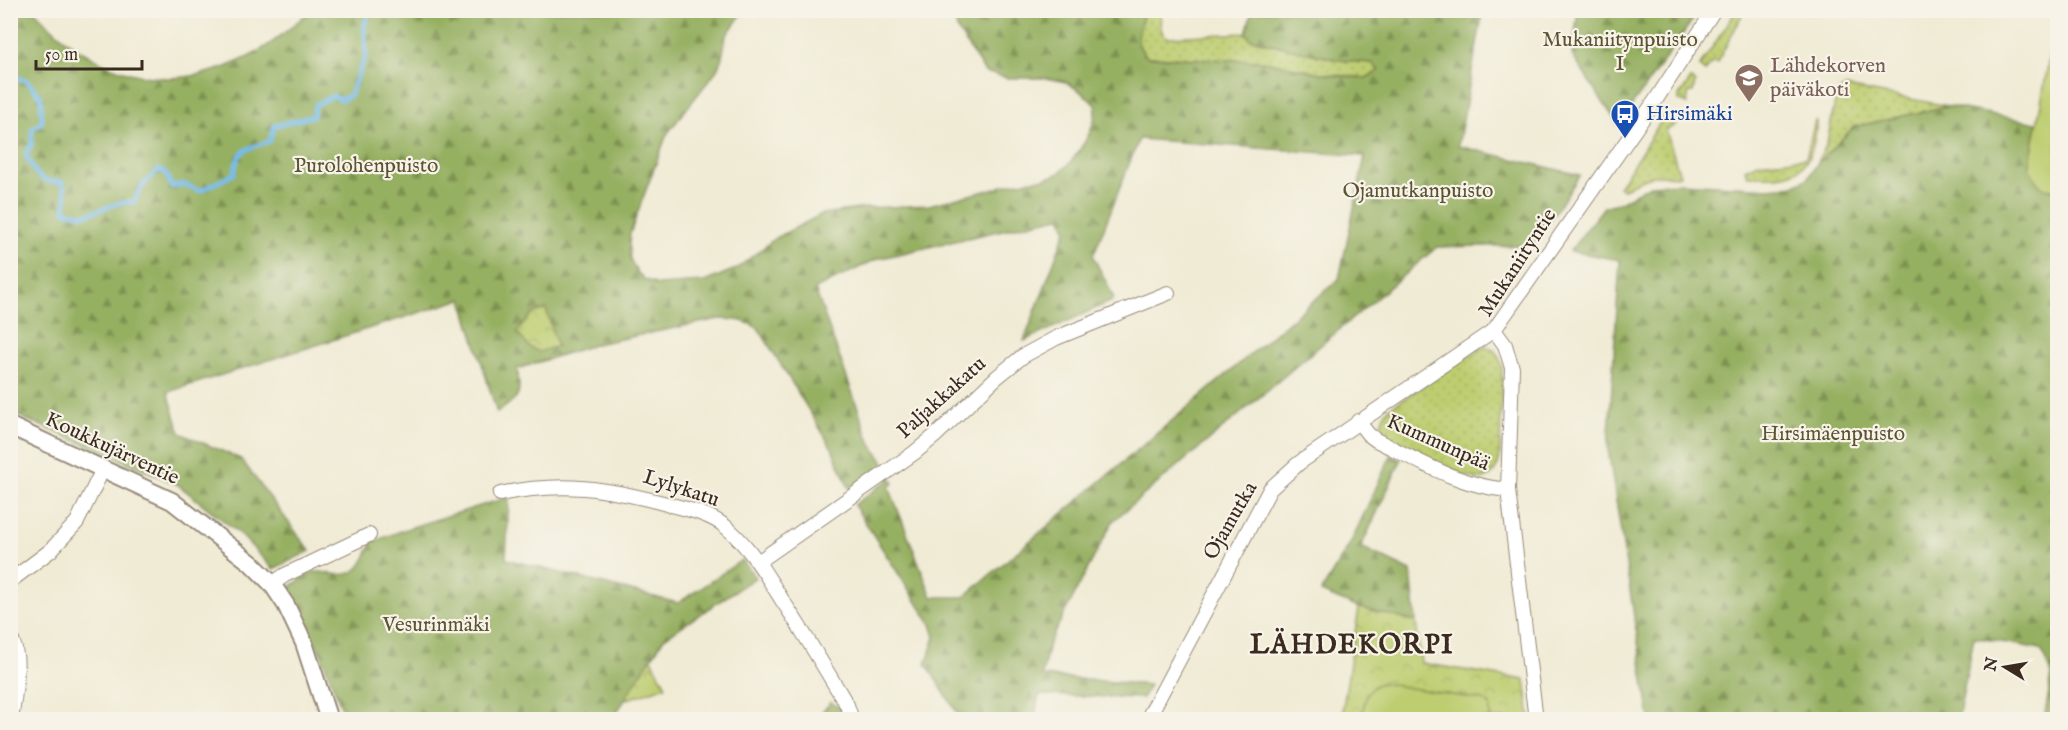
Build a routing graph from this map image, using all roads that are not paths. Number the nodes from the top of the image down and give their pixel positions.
1 (1714, 10) edge
2 (1168, 293) dead end
3 (1494, 330) junction
4 (1358, 421) junction
5 (10, 426) edge
6 (103, 469) junction
7 (1508, 490) junction
8 (500, 494) dead end
9 (369, 535) dead end
10 (758, 562) junction
11 (10, 581) edge
12 (272, 584) junction
13 (10, 637) edge
14 (12, 720) edge
15 (329, 720) edge
16 (852, 720) edge
17 (1147, 720) edge
18 (1536, 720) edge

1 - 3 street, Mukaniityntie
2 - 10 street, Paljakkakatu
3 - 4 street, Ojamutka
3 - 7 street, Mukaniityntie
4 - 7 street, Kummunpää
4 - 17 street, Ojamutka
5 - 6 street, Koukkujärventie
6 - 11 street
6 - 12 street, Koukkujärventie
7 - 18 street, Mukaniityntie
8 - 10 street, Lylykatu
9 - 12 street
10 - 16 street, Lylykatu
12 - 15 street, Koukkujärventie
13 - 14 street

